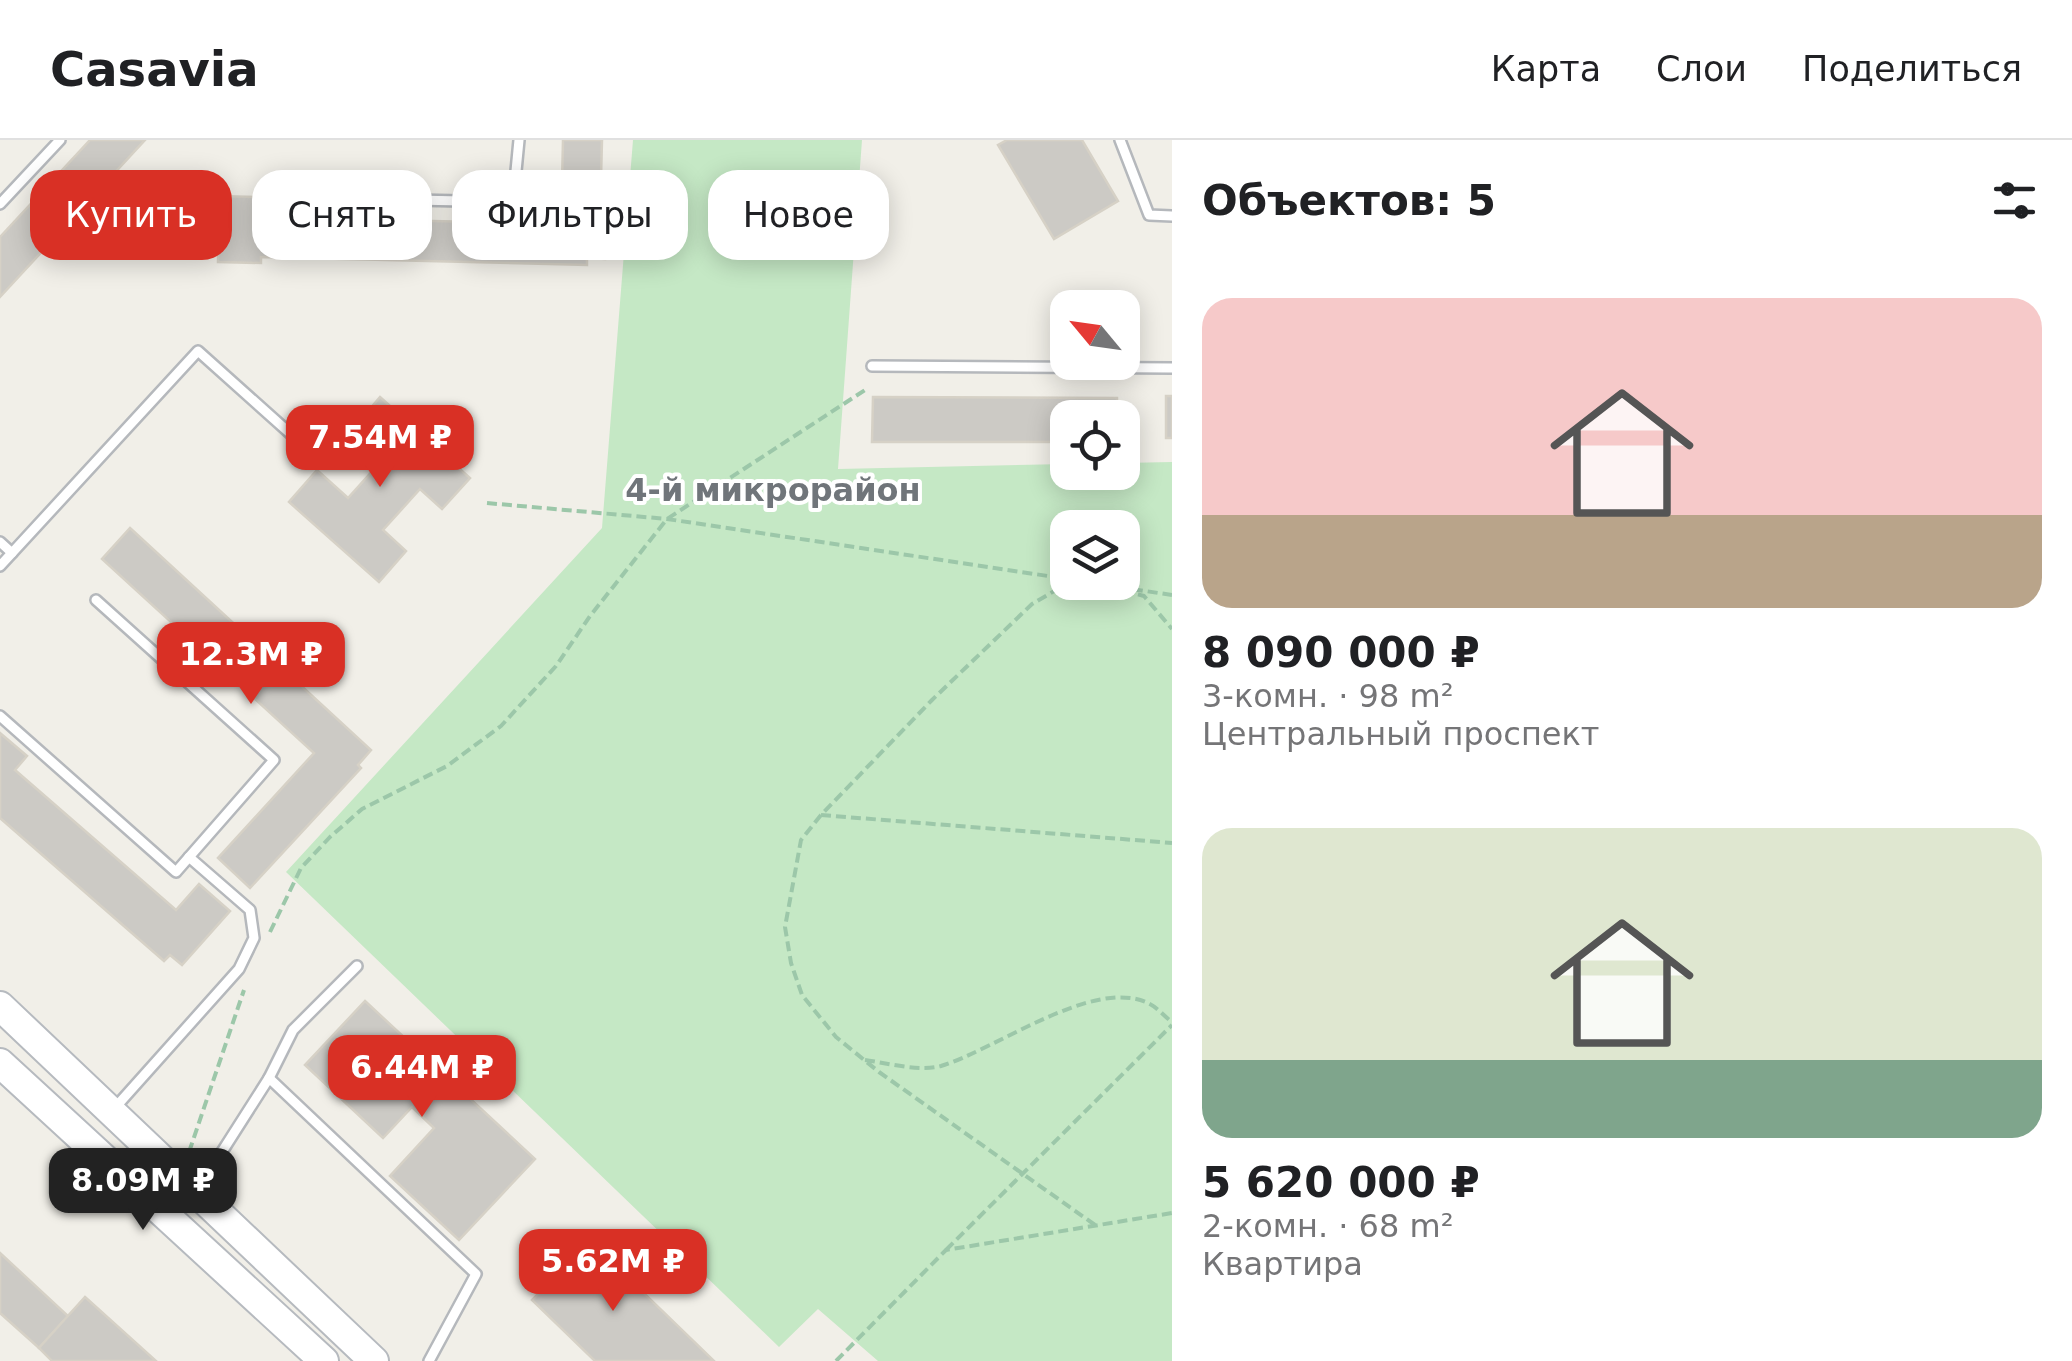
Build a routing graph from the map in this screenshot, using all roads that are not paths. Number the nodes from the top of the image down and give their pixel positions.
1 (60, 140) edge
2 (520, 140) edge
3 (1120, 140) edge
4 (432, 200) edge
5 (0, 204) edge
6 (1172, 216) edge
7 (872, 366) dead end
8 (1172, 368) edge
9 (303, 446) dead end
10 (0, 542) edge
11 (12, 553) junction
12 (0, 566) edge
13 (96, 600) dead end
14 (0, 716) edge
15 (190, 857) junction
16 (356, 966) dead end
17 (0, 1006) edge
18 (0, 1063) edge
19 (269, 1078) junction
20 (112, 1110) junction
21 (197, 1191) junction
22 (364, 1358) edge
23 (324, 1361) edge
24 (429, 1361) edge

1 - 5 lane
2 - 4 lane
3 - 6 lane
7 - 8 lane
9 - 11 lane
10 - 11 lane
11 - 12 lane
13 - 15 lane
14 - 15 lane
15 - 20 lane
16 - 19 lane
17 - 20 main road
18 - 23 main road
19 - 21 lane
19 - 24 lane
20 - 21 main road
21 - 22 main road

